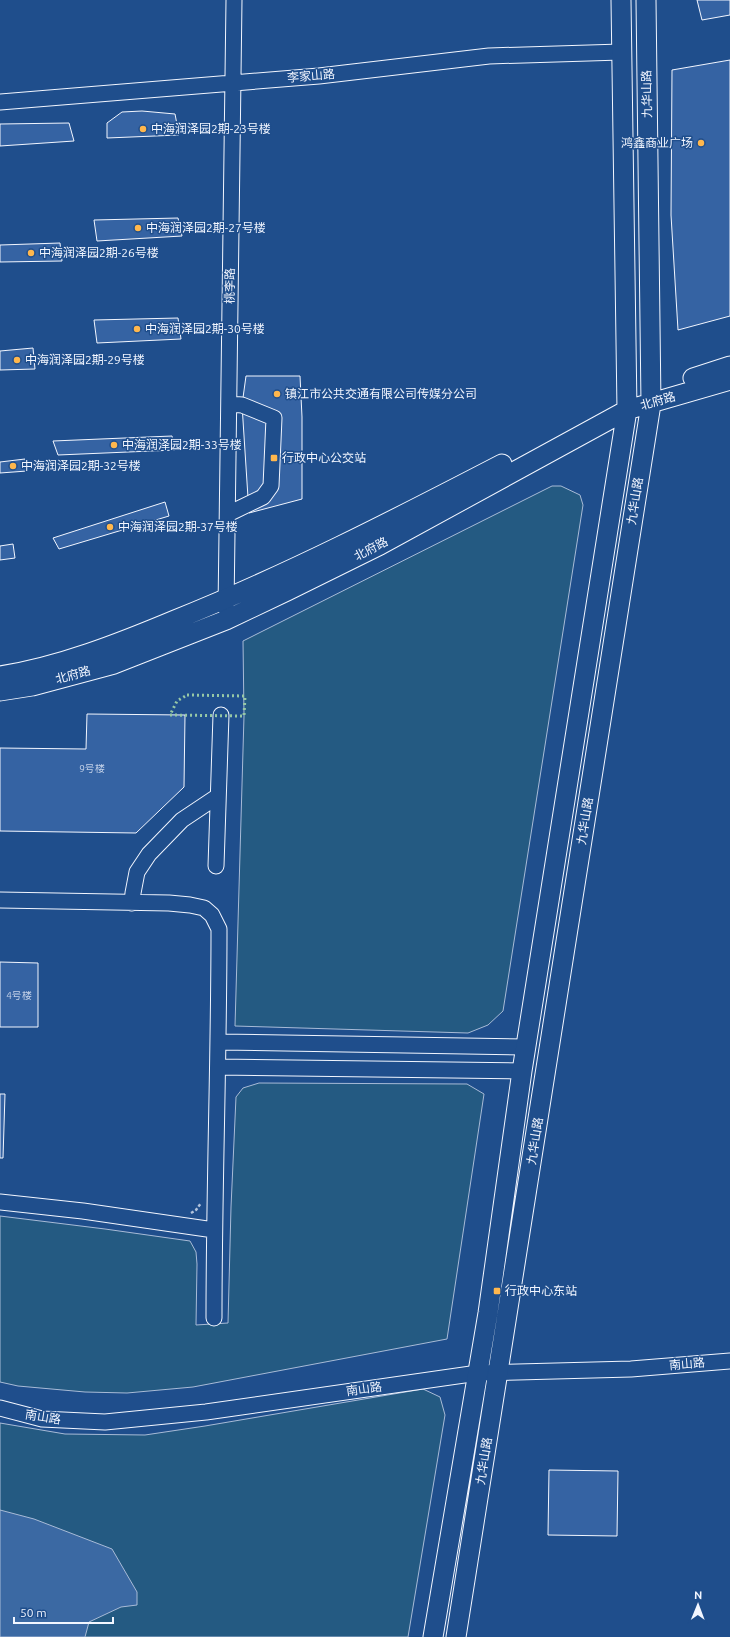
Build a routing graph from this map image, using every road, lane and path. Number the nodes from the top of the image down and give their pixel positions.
1 (234, 0) edge
2 (621, 0) edge
3 (646, 0) edge
4 (621, 52) junction
5 (233, 83) junction
6 (0, 102) edge
7 (730, 366) edge
8 (730, 380) edge
9 (651, 397) junction
10 (229, 404) junction
11 (627, 404) junction
12 (228, 514) junction
13 (226, 600) junction
14 (226, 620) junction
15 (0, 676) edge
16 (0, 691) edge
17 (221, 715) dead end
18 (218, 796) junction
19 (216, 866) dead end
20 (0, 900) edge
21 (132, 903) junction
22 (219, 1042) junction
23 (526, 1047) junction
24 (218, 1067) junction
25 (522, 1071) junction
26 (203, 1200) dead end
27 (0, 1202) edge
28 (184, 1215) dead end
29 (214, 1230) junction
30 (214, 1318) dead end
31 (730, 1361) edge
32 (499, 1372) junction
33 (478, 1373) junction
34 (0, 1408) edge
35 (433, 1637) edge
36 (456, 1637) edge

1 - 5 street, 桃李路
2 - 4 main road, 九华山路
3 - 9 main road, 九华山路
4 - 5 street, 李家山路
4 - 11 main road, 九华山路
5 - 6 street, 李家山路
5 - 10 street, 桃李路
7 - 9 main road, 北府路
8 - 9 main road, 北府路
9 - 11 main road, 北府路
9 - 32 main road, 九华山路
10 - 12 street, 桃李路
10 - 12 street
11 - 13 main road, 北府路
11 - 14 main road, 北府路
11 - 23 main road, 九华山路
12 - 13 street, 桃李路
13 - 14 street, 桃李路
13 - 15 main road, 北府路
14 - 16 main road, 北府路
17 - 18 street
18 - 19 street
18 - 21 street
20 - 21 street
21 - 22 street
22 - 23 street
22 - 24 street
23 - 25 main road, 九华山路
24 - 25 street
24 - 29 street
25 - 33 main road, 九华山路
26 - 28 path
27 - 29 street
29 - 30 street
31 - 32 street, 南山路
32 - 33 street, 南山路
32 - 36 main road, 九华山路
33 - 34 street, 南山路
33 - 35 main road, 九华山路

